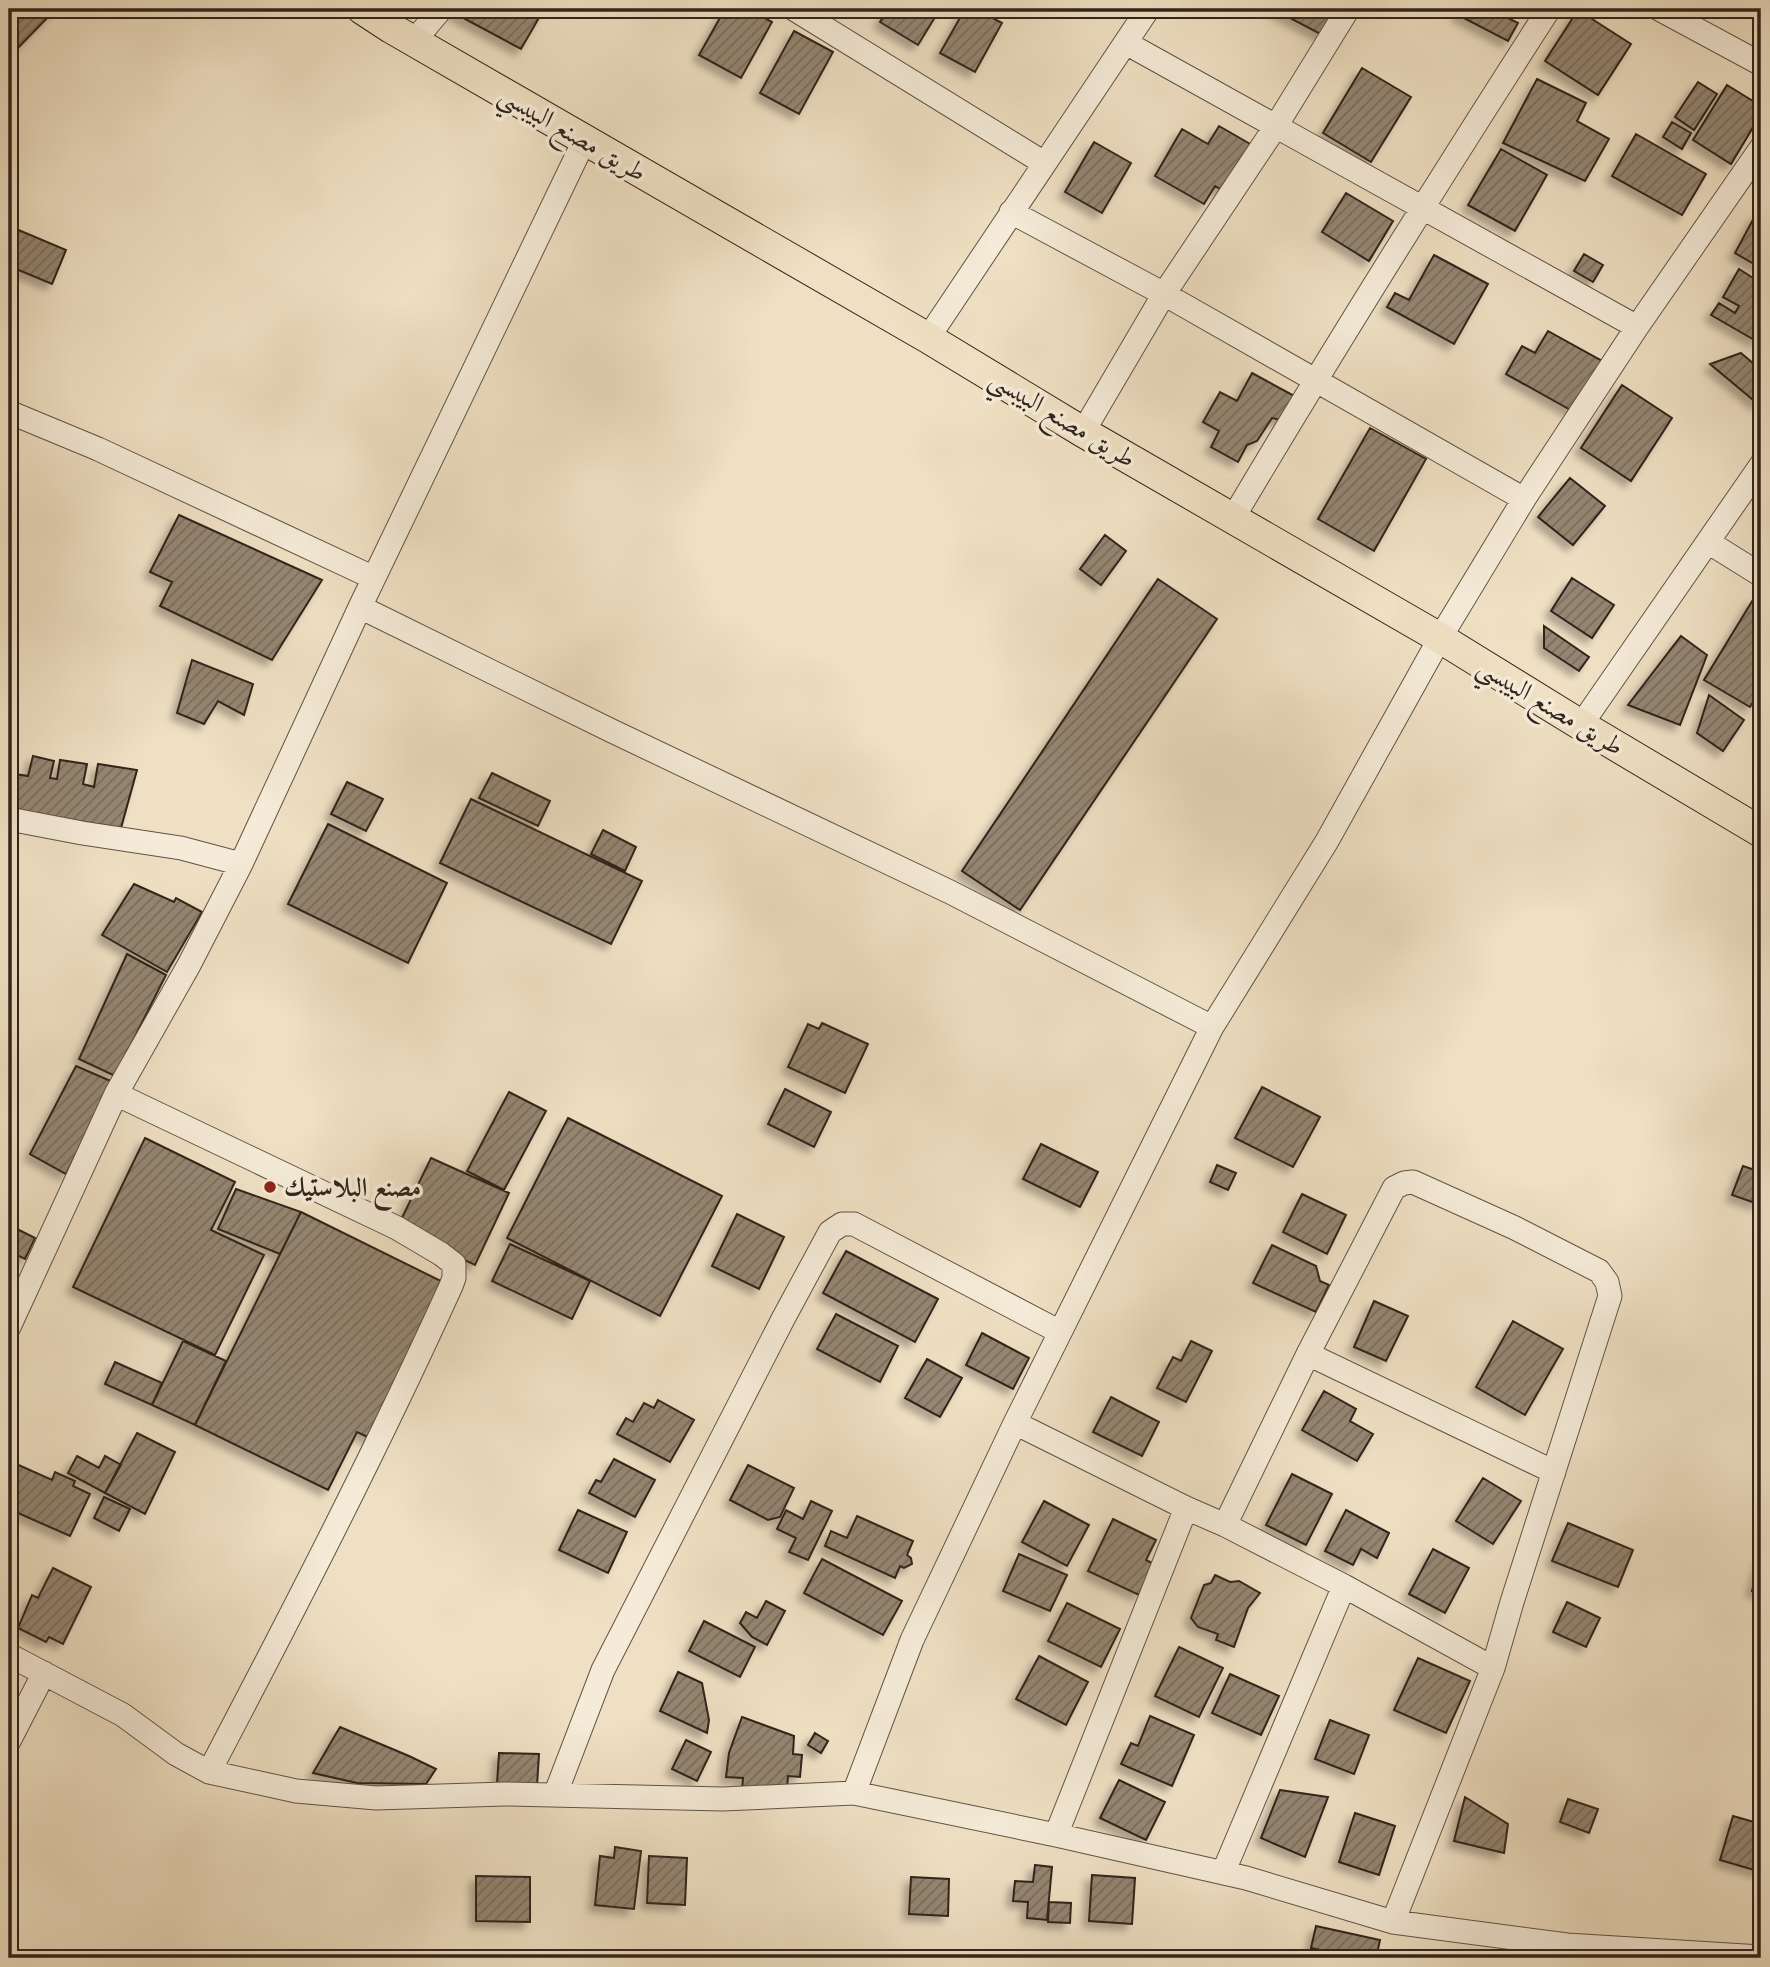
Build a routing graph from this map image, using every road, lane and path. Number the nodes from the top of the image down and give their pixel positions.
1 (362, 9) edge
2 (441, 9) edge
3 (794, 9) edge
4 (1148, 9) edge
5 (1348, 9) edge
6 (1549, 9) edge
7 (1659, 9) edge
8 (414, 41) junction
9 (1126, 43) junction
10 (1761, 64) edge
11 (1276, 126) junction
12 (585, 139) junction
13 (1761, 148) edge
14 (1044, 163) junction
15 (1422, 207) junction
16 (1012, 212) junction
17 (1164, 294) junction
18 (1637, 327) junction
19 (928, 338) junction
20 (1315, 379) junction
21 (9, 412) edge
22 (1083, 432) junction
23 (1761, 465) edge
24 (1524, 499) junction
25 (1233, 518) junction
26 (1708, 542) junction
27 (1761, 575) edge
28 (374, 578) junction
29 (360, 607) junction
30 (1440, 638) junction
31 (1581, 725) junction
32 (9, 819) edge
33 (1761, 832) edge
34 (241, 864) junction
35 (1212, 1027) junction
36 (116, 1094) junction
37 (9, 1327) edge
38 (1060, 1332) junction
39 (1308, 1354) junction
40 (1015, 1423) junction
41 (1554, 1472) junction
42 (1186, 1508) junction
43 (1225, 1525) junction
44 (1343, 1586) junction
45 (9, 1655) edge
46 (1493, 1668) junction
47 (44, 1673) junction
48 (9, 1741) edge
49 (209, 1772) junction
50 (854, 1793) junction
51 (555, 1795) junction
52 (1056, 1835) junction
53 (1223, 1873) junction
54 (1393, 1922) junction
55 (1761, 1957) edge

1 - 8 main road, طريق مصنع البيبسي
2 - 8 street
3 - 14 street
4 - 9 street
5 - 11 street
6 - 15 street
7 - 10 street
8 - 12 main road, طريق مصنع البيبسي
9 - 11 street
9 - 14 street
11 - 15 street
11 - 17 street
12 - 19 main road, طريق مصنع البيبسي
12 - 28 street
13 - 18 street
14 - 16 street
15 - 18 street
15 - 20 street
16 - 17 street
16 - 19 street
17 - 20 street
17 - 22 street
18 - 24 street
19 - 22 main road, طريق مصنع البيبسي
20 - 24 street
20 - 25 street
21 - 28 street
22 - 25 main road, طريق مصنع البيبسي
23 - 26 street
24 - 30 street
25 - 30 main road, طريق مصنع البيبسي
26 - 27 street
26 - 31 street
28 - 29 street
29 - 34 street
29 - 35 street
30 - 31 main road, طريق مصنع البيبسي
30 - 35 street
31 - 33 main road, طريق مصنع البيبسي
32 - 34 street
34 - 36 street
35 - 38 street
36 - 37 street
36 - 49 street
38 - 40 street
38 - 51 street
39 - 41 street
39 - 41 street
39 - 43 street
40 - 42 street
40 - 50 street
41 - 46 street
42 - 43 street
42 - 52 street
43 - 44 street
44 - 46 street
44 - 53 street
45 - 47 street
46 - 54 street
47 - 48 street
47 - 49 street
49 - 51 street
50 - 51 street
50 - 52 street
52 - 53 street
53 - 54 street
54 - 55 street

